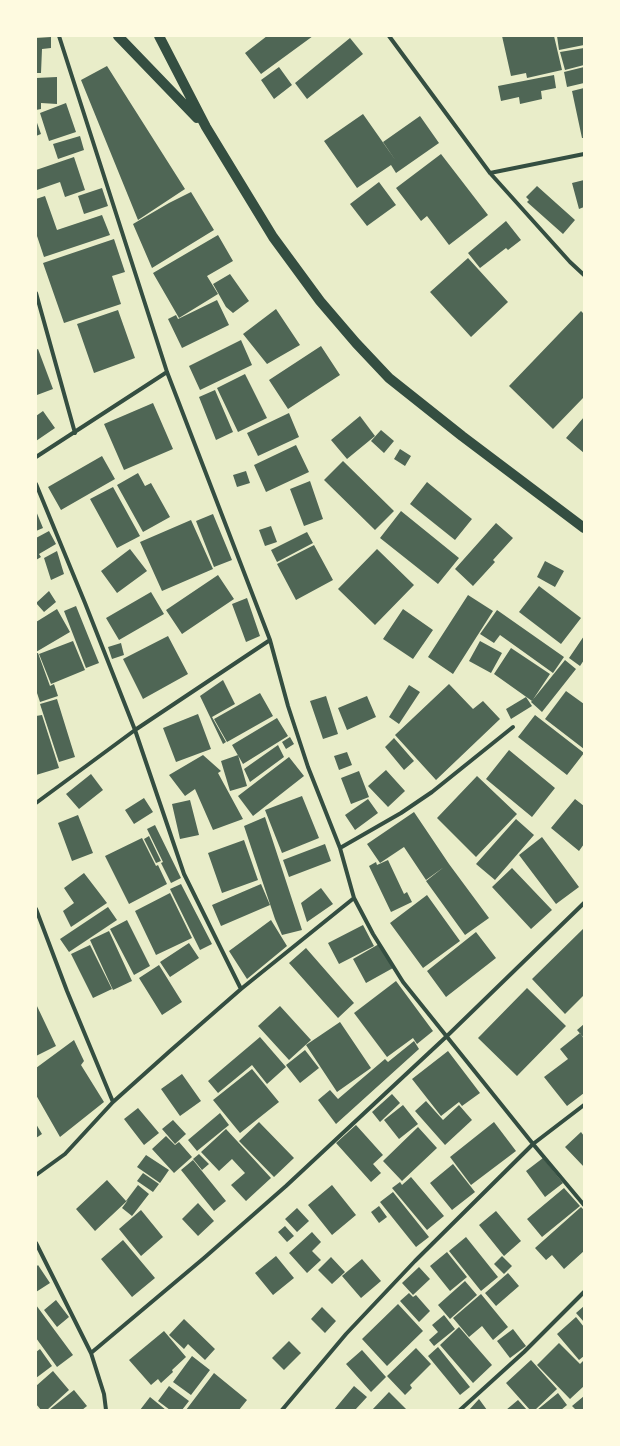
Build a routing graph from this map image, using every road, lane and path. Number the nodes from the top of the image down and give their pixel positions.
1 (59, 36) edge
2 (118, 36) edge
3 (159, 36) edge
4 (389, 36) edge
5 (206, 127) junction
6 (584, 154) edge
7 (490, 173) junction
8 (584, 275) edge
9 (36, 294) edge
10 (167, 372) junction
11 (75, 433) junction
12 (36, 457) edge
13 (36, 484) edge
14 (584, 528) edge
15 (270, 640) junction
16 (513, 727) dead end
17 (135, 730) junction
18 (36, 803) edge
19 (340, 848) junction
20 (354, 898) junction
21 (584, 903) edge
22 (36, 910) edge
23 (241, 989) junction
24 (447, 1036) junction
25 (113, 1102) junction
26 (584, 1105) edge
27 (533, 1144) junction
28 (36, 1174) edge
29 (584, 1205) edge
30 (36, 1243) edge
31 (584, 1292) edge
32 (91, 1353) junction
33 (106, 1410) edge
34 (282, 1410) edge
35 (460, 1410) edge

1 - 10 street
2 - 5 main road
3 - 5 main road
4 - 7 street
5 - 14 main road
6 - 7 street
7 - 8 street
9 - 11 street
10 - 11 street
10 - 15 street
11 - 12 street
13 - 17 street
15 - 17 street
15 - 19 street
16 - 19 street
17 - 18 street
17 - 23 street
19 - 20 street
20 - 23 street
20 - 24 street
21 - 24 street
22 - 25 street
23 - 25 street
24 - 27 street
24 - 32 street
25 - 28 street
26 - 27 street
27 - 29 street
27 - 34 street
30 - 32 street
31 - 35 street
32 - 33 street

